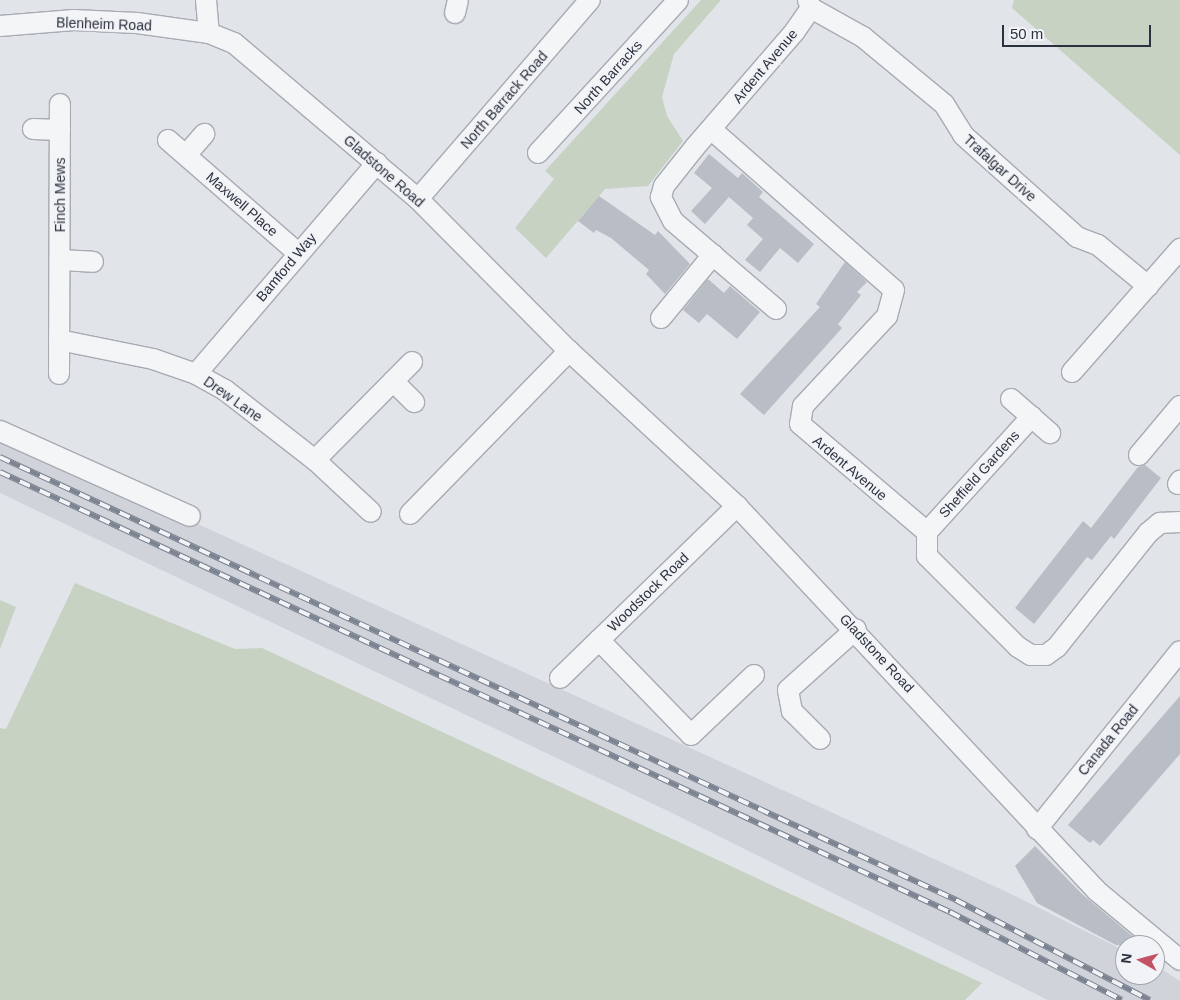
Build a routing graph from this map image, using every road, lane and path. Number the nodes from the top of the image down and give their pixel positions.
1 (206, 0) edge
2 (590, 0) edge
3 (678, 0) edge
4 (810, 4) edge
5 (0, 26) edge
6 (209, 33) junction
7 (60, 104) dead end
8 (33, 129) dead end
9 (60, 130) junction
10 (712, 130) junction
11 (204, 134) dead end
12 (168, 140) dead end
13 (538, 153) dead end
14 (186, 156) junction
15 (377, 163) junction
16 (418, 199) junction
17 (1180, 249) edge
18 (297, 252) junction
19 (713, 255) junction
20 (60, 260) junction
21 (93, 262) dead end
22 (1148, 286) junction
23 (776, 309) dead end
24 (661, 318) dead end
25 (59, 340) junction
26 (569, 351) junction
27 (412, 362) dead end
28 (1072, 372) dead end
29 (59, 374) dead end
30 (196, 374) junction
31 (393, 381) junction
32 (1011, 399) dead end
33 (414, 402) dead end
34 (1180, 406) edge
35 (1032, 416) junction
36 (0, 430) edge
37 (1050, 433) dead end
38 (1139, 455) dead end
39 (315, 460) junction
40 (736, 506) junction
41 (371, 512) dead end
42 (410, 514) dead end
43 (190, 516) dead end
44 (1180, 522) edge
45 (927, 532) junction
46 (856, 629) junction
47 (599, 640) junction
48 (1180, 651) edge
49 (754, 675) dead end
50 (560, 678) dead end
51 (820, 738) dead end
52 (1037, 829) junction
53 (1180, 960) edge

1 - 6 street
2 - 16 street, North Barrack Road
3 - 13 street, North Barracks
4 - 10 street, Ardent Avenue
4 - 22 street, Trafalgar Drive
5 - 6 street, Blenheim Road
6 - 15 street, Gladstone Road
7 - 9 street, Finch Mews
8 - 9 street
9 - 20 street, Finch Mews
10 - 19 street, Ardent Avenue
10 - 45 street, Ardent Avenue
11 - 14 street
12 - 14 street, Maxwell Place
14 - 18 street, Maxwell Place
15 - 16 street, Gladstone Road
15 - 18 street, Bamford Way
16 - 26 street, Gladstone Road
17 - 22 street
18 - 30 street, Bamford Way
19 - 23 street
19 - 24 street
20 - 21 street
20 - 25 street, Finch Mews
22 - 28 street
25 - 29 street, Finch Mews
25 - 30 street, Drew Lane
26 - 40 street, Gladstone Road
26 - 42 street
27 - 31 street
30 - 39 street, Drew Lane
31 - 33 street
31 - 39 street
32 - 35 street
34 - 38 street
35 - 37 street
35 - 45 street, Sheffield Gardens
36 - 43 street
39 - 41 street, Drew Lane
40 - 46 street, Gladstone Road
40 - 47 street, Woodstock Road
44 - 45 street
46 - 51 street
46 - 52 street, Gladstone Road
47 - 49 street
47 - 50 street, Woodstock Road
48 - 52 street, Canada Road
52 - 53 street, Gladstone Road

